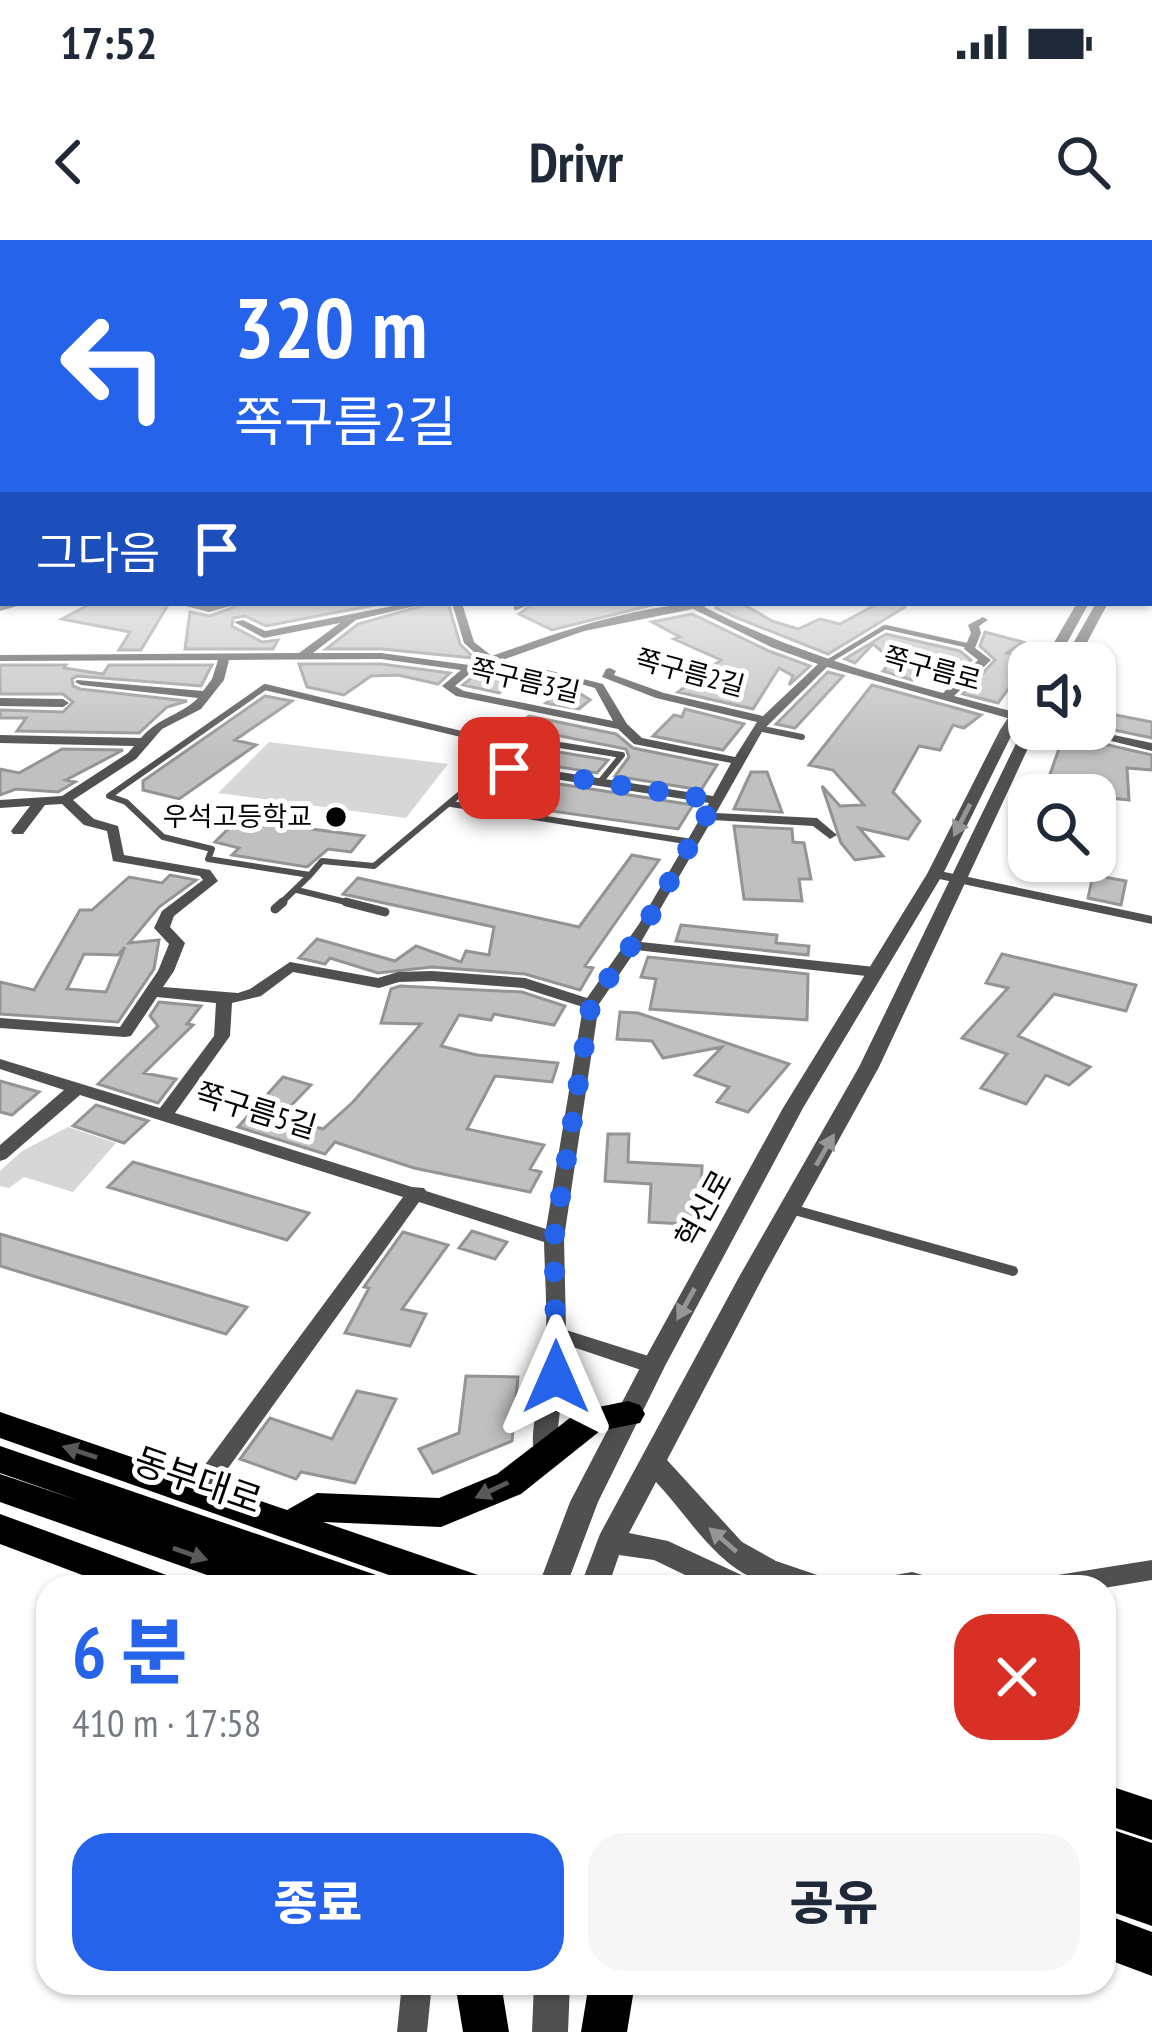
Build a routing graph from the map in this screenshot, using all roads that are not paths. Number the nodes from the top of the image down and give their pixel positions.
1 (409, 606) edge
2 (458, 606) edge
3 (520, 606) edge
4 (683, 606) edge
5 (695, 606) edge
6 (1082, 606) edge
7 (1100, 606) edge
8 (516, 608) dead end
9 (355, 618) junction
10 (982, 620) dead end
11 (239, 622) dead end
12 (1061, 642) edge
13 (1081, 642) edge
14 (970, 646) junction
15 (302, 656) junction
16 (224, 657) junction
17 (0, 658) edge
18 (488, 658) junction
19 (824, 664) junction
20 (470, 668) junction
21 (610, 671) dead end
22 (547, 673) dead end
23 (81, 682) dead end
24 (207, 695) junction
25 (360, 696) dead end
26 (946, 697) junction
27 (0, 702) edge
28 (63, 703) dead end
29 (345, 705) junction
30 (1008, 712) edge
31 (761, 724) junction
32 (622, 726) junction
33 (802, 737) dead end
34 (0, 739) edge
35 (1116, 739) edge
36 (143, 742) junction
37 (541, 742) dead end
38 (1152, 747) edge
39 (1009, 750) edge
40 (738, 760) junction
41 (509, 768) dead end
42 (600, 782) junction
43 (64, 800) junction
44 (41, 801) junction
45 (451, 804) junction
46 (0, 808) edge
47 (710, 808) junction
48 (830, 835) dead end
49 (692, 842) junction
50 (311, 875) junction
51 (946, 876) junction
52 (297, 890) junction
53 (275, 909) dead end
54 (385, 912) dead end
55 (1152, 920) edge
56 (630, 945) junction
57 (875, 972) junction
58 (152, 992) junction
59 (224, 1002) junction
60 (591, 1004) junction
61 (0, 1023) edge
62 (0, 1064) edge
63 (78, 1087) junction
64 (165, 1114) junction
65 (0, 1155) edge
66 (417, 1192) junction
67 (790, 1209) junction
68 (554, 1238) junction
69 (1013, 1271) dead end
70 (556, 1334) junction
71 (652, 1366) junction
72 (628, 1414) junction
73 (0, 1425) edge
74 (544, 1456) junction
75 (0, 1459) edge
76 (653, 1465) junction
77 (0, 1488) edge
78 (198, 1492) junction
79 (293, 1525) junction
80 (0, 1529) edge
81 (610, 1542) junction
82 (1152, 1570) edge
83 (124, 1575) edge
84 (292, 1575) edge
85 (410, 1575) edge
86 (557, 1575) edge
87 (598, 1575) edge
88 (712, 1575) edge
89 (782, 1575) edge
90 (1116, 1576) edge
91 (1116, 1808) edge
92 (1152, 1820) edge
93 (1116, 1852) edge
94 (1152, 1864) edge
95 (1116, 1891) edge
96 (1152, 1904) edge
97 (1116, 1940) edge
98 (1152, 1954) edge
99 (416, 1995) edge
100 (481, 1995) edge
101 (495, 1995) edge
102 (552, 1995) edge
103 (610, 1995) edge
104 (412, 2032) edge
105 (490, 2032) edge
106 (550, 2032) edge
107 (604, 2032) edge

1 - 9 street
2 - 18 street
3 - 8 lane
4 - 18 street
5 - 19 street, 쪽구름로
6 - 12 street
7 - 13 street
9 - 11 street
9 - 15 street
10 - 14 street
14 - 19 lane, 쪽구름로
14 - 26 street
15 - 16 street
15 - 20 street
16 - 17 street
16 - 24 street
18 - 20 street
19 - 26 street, 쪽구름로
19 - 31 street, 쪽구름2길
20 - 32 street, 쪽구름3길
21 - 31 street, 쪽구름2길
22 - 32 street, 쪽구름2길
23 - 24 street
24 - 36 street
25 - 29 lane
26 - 30 street, 쪽구름로
27 - 28 street
29 - 45 lane
29 - 50 lane
31 - 33 lane
31 - 40 street, 쪽구름2길
32 - 40 street, 쪽구름2길
34 - 36 street
35 - 38 street
36 - 43 street
37 - 42 lane
39 - 51 street, 혁신로
40 - 47 street, 쪽구름2길
41 - 42 street
42 - 47 street
43 - 44 street
43 - 58 street
44 - 46 street
44 - 46 street
45 - 49 lane
45 - 50 lane
47 - 48 street
47 - 49 street, 쪽구름2길
49 - 56 street, 쪽구름2길
50 - 52 lane
51 - 55 street
51 - 57 street, 혁신로
67 -> 51 street, 혁신로
52 - 53 lane
52 - 54 lane
56 - 57 street
56 - 60 street, 쪽구름2길
57 -> 71 street, 혁신로
58 - 59 street
58 - 61 street
59 - 60 street
59 - 64 street
60 - 68 street, 쪽구름2길
62 - 63 street, 쪽구름5길
63 - 64 street, 쪽구름5길
63 - 65 street
64 - 66 street, 쪽구름5길
66 - 68 street, 쪽구름5길
66 - 78 street, 동부대로
67 - 69 lane
67 - 76 street, 혁신로
68 - 70 street, 쪽구름2길
70 - 71 street
70 - 74 street, 쪽구름2길
71 - 72 street, 혁신로
72 - 74 main road
72 - 86 street, 혁신로
78 -> 73 main road
74 -> 79 main road
75 - 84 main road, 동부대로
76 - 81 street, 혁신로
89 -> 76 street
77 -> 84 main road, 동부대로
78 - 79 main road
79 - 85 main road
80 - 83 main road
81 - 87 street, 혁신로
81 - 88 street
82 - 90 street
91 - 92 main road
93 - 94 main road
95 - 96 main road
97 - 98 main road
99 - 104 street
100 - 105 main road
101 - 105 street
102 - 106 street
103 - 107 main road

